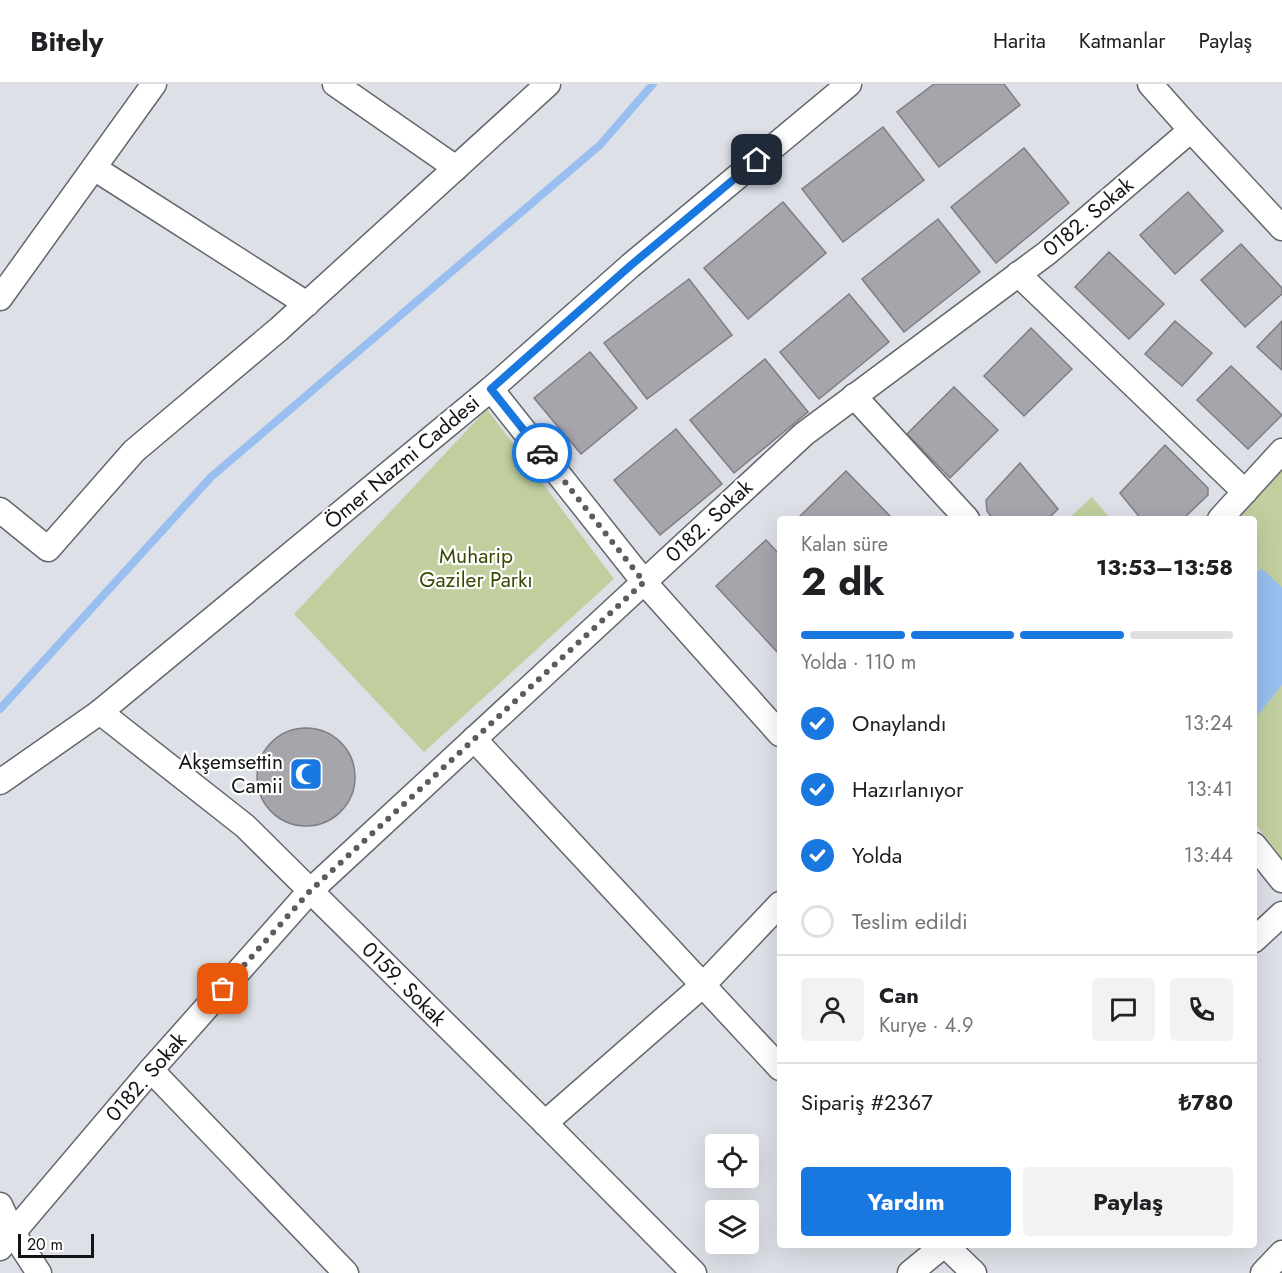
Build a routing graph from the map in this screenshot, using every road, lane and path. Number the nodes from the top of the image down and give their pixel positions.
1 (154, 84) edge
2 (335, 84) edge
3 (548, 84) edge
4 (849, 84) edge
5 (1150, 84) edge
6 (1191, 130) junction
7 (94, 168) junction
8 (456, 168) junction
9 (1282, 228) edge
10 (1018, 274) junction
11 (0, 298) edge
12 (307, 304) junction
13 (491, 389) junction
14 (854, 396) junction
15 (1282, 451) edge
16 (1245, 492) junction
17 (0, 510) edge
18 (964, 516) edge
19 (1223, 516) edge
20 (644, 582) junction
21 (100, 712) junction
22 (777, 731) edge
23 (474, 739) junction
24 (0, 782) edge
25 (1257, 849) edge
26 (1282, 880) edge
27 (310, 891) junction
28 (777, 907) edge
29 (1282, 915) edge
30 (1257, 937) edge
31 (703, 985) junction
32 (777, 1065) edge
33 (151, 1070) junction
34 (545, 1123) junction
35 (0, 1205) edge
36 (7, 1240) edge
37 (940, 1248) edge
38 (947, 1248) edge
39 (1282, 1253) edge
40 (39, 1273) edge
41 (346, 1273) edge
42 (694, 1273) edge
43 (910, 1273) edge
44 (974, 1273) edge
45 (1263, 1273) edge

1 - 7 street
2 - 8 street
3 - 8 street
4 - 13 street, Ömer Nazmi Caddesi
5 - 6 street
6 - 9 street
6 - 10 street, 0182. Sokak
7 - 11 street
7 - 12 street
8 - 12 street
10 - 14 street, 0182. Sokak
10 - 16 street
12 - 17 street
13 - 20 street
13 - 21 street, Ömer Nazmi Caddesi
14 - 18 street
14 - 20 street, 0182. Sokak
15 - 16 street
16 - 19 street
20 - 22 street
20 - 23 street, 0182. Sokak
21 - 24 street, Ömer Nazmi Caddesi
21 - 27 street, 0159. Sokak
23 - 27 street, 0182. Sokak
23 - 31 street
25 - 26 street
27 - 33 street, 0182. Sokak
27 - 34 street, 0159. Sokak
28 - 31 street
29 - 30 street
31 - 32 street
31 - 34 street
33 - 36 street, 0182. Sokak
33 - 41 street
34 - 42 street, 0159. Sokak
35 - 36 street
36 - 40 street
37 - 43 street
38 - 44 street
39 - 45 street

